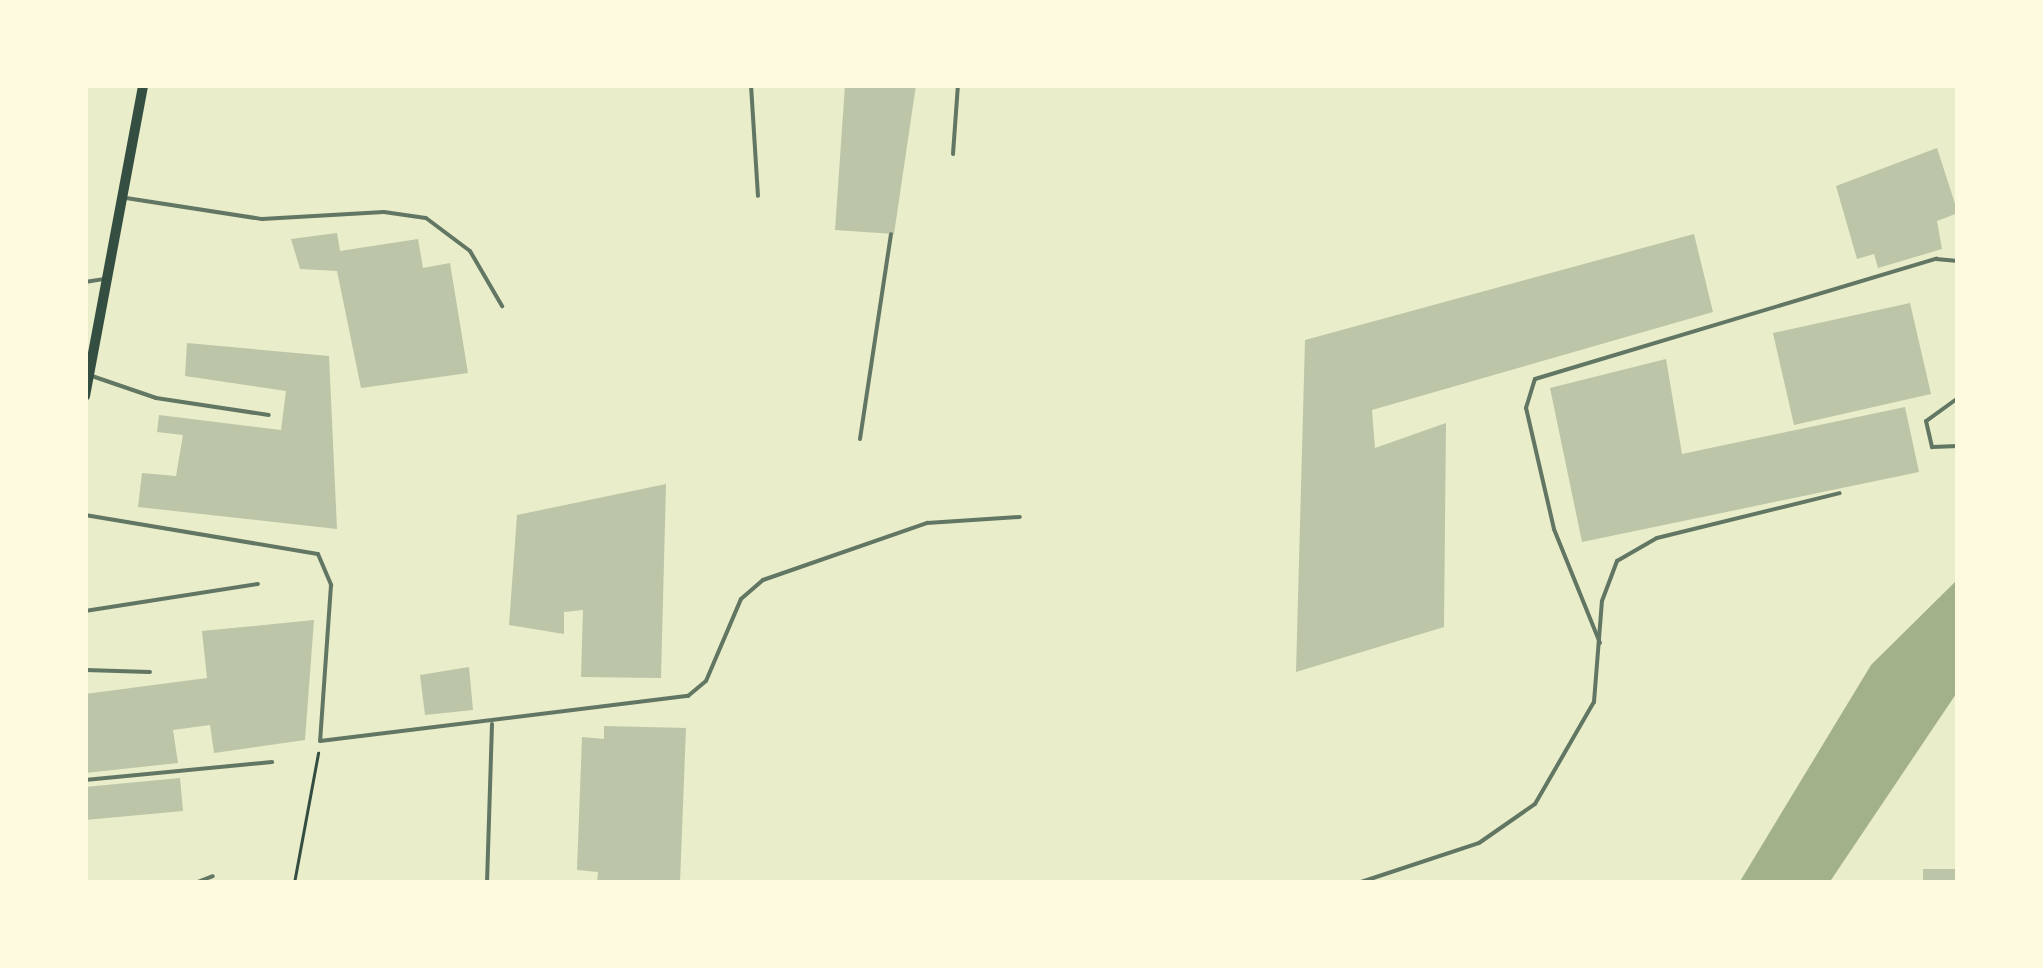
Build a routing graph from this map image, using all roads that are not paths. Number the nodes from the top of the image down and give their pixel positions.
1 (143, 85) edge
2 (752, 85) edge
3 (958, 85) edge
4 (952, 154) dead end
5 (758, 196) dead end
6 (122, 198) junction
7 (891, 234) dead end
8 (1958, 260) edge
9 (107, 279) junction
10 (85, 282) edge
11 (502, 306) dead end
12 (90, 345) edge
13 (89, 375) junction
14 (85, 396) edge
15 (1958, 398) edge
16 (270, 416) dead end
17 (860, 439) dead end
18 (1958, 446) edge
19 (1840, 493) dead end
20 (85, 514) edge
21 (1020, 517) dead end
22 (258, 584) dead end
23 (85, 612) edge
24 (1600, 643) junction
25 (85, 670) edge
26 (150, 672) dead end
27 (492, 724) junction
28 (272, 762) dead end
29 (85, 780) edge
30 (213, 876) dead end
31 (195, 883) edge
32 (487, 883) edge
33 (1358, 883) edge

1 - 6 main road
2 - 5 lane
3 - 4 lane
6 - 9 main road
6 - 11 lane
7 - 17 lane
8 - 24 lane
9 - 10 lane
9 - 12 main road
12 - 13 main road
13 - 14 main road
13 - 16 lane
15 - 18 lane
19 - 24 lane
20 - 27 lane
21 - 27 lane
22 - 23 lane
24 - 33 lane
25 - 26 lane
27 - 32 lane
28 - 29 lane
30 - 31 lane

